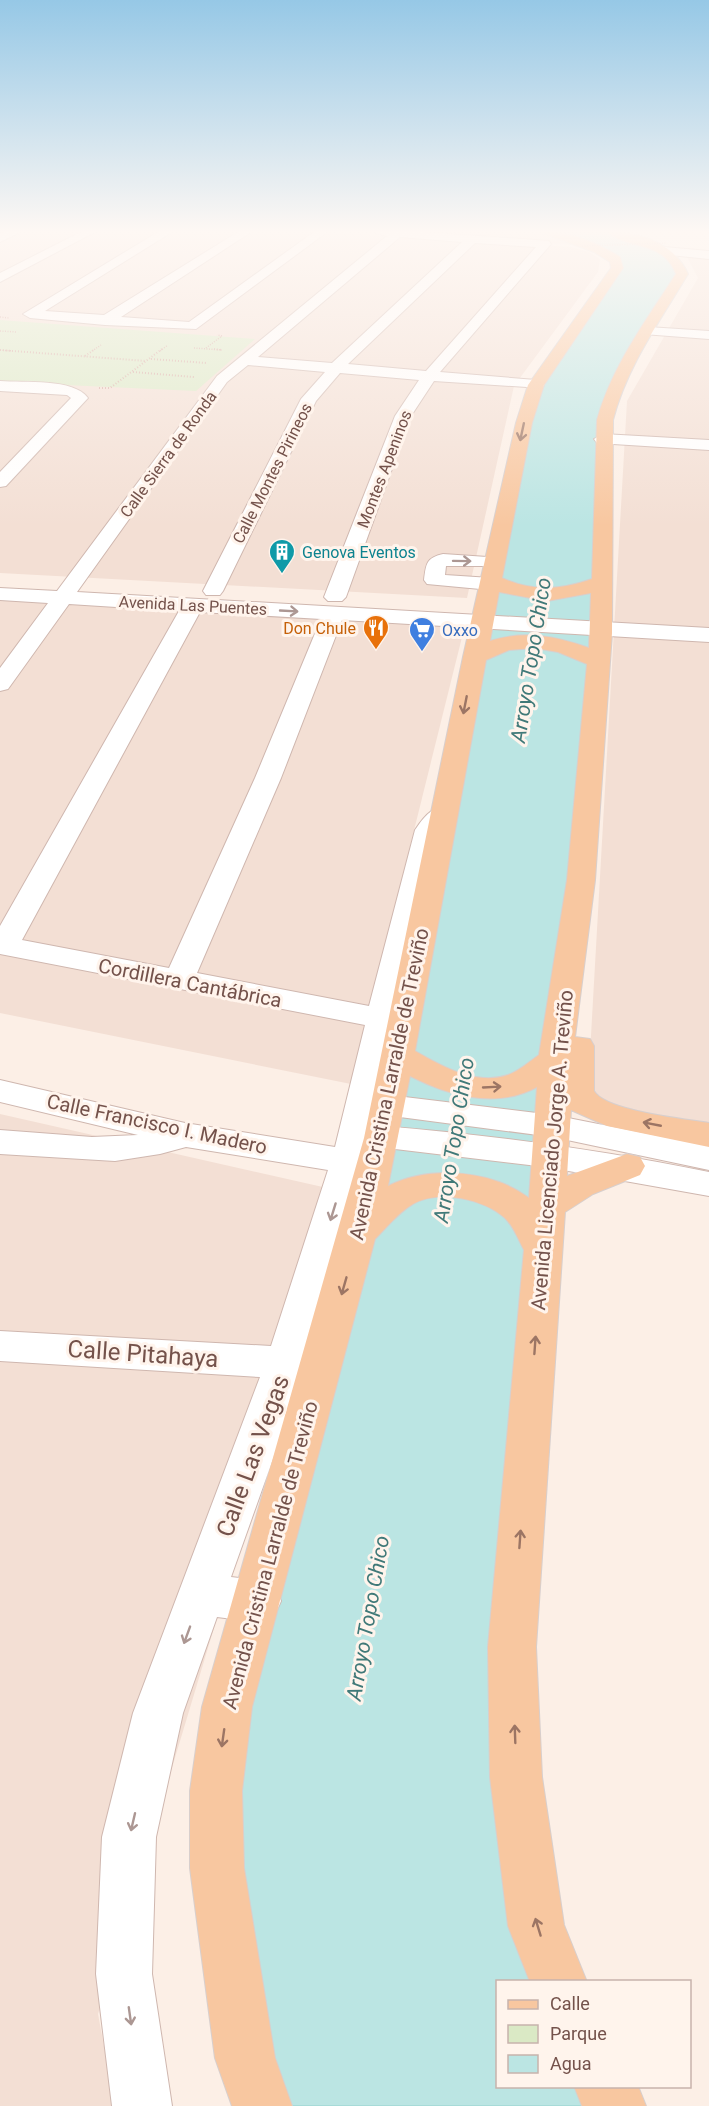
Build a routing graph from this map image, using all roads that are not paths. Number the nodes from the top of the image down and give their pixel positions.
1 (279, 330) edge
2 (376, 330) edge
3 (466, 330) edge
4 (574, 330) edge
5 (648, 331) joint
6 (709, 335) edge
7 (240, 363) junction
8 (336, 368) junction
9 (428, 375) junction
10 (536, 385) junction
11 (0, 386) edge
12 (603, 439) junction
13 (709, 445) edge
14 (0, 482) edge
15 (0, 579) edge
16 (70, 590) junction
17 (0, 594) edge
18 (203, 598) junction
19 (432, 602) junction
20 (335, 605) junction
21 (490, 607) junction
22 (587, 620) junction
23 (709, 620) edge
24 (709, 635) edge
25 (0, 684) edge
26 (443, 814) joint
27 (580, 880) junction
28 (2, 946) edge
29 (178, 980) junction
30 (398, 1046) junction
31 (545, 1066) junction
32 (0, 1091) edge
33 (386, 1131) junction
34 (185, 1135) junction
35 (709, 1136) edge
36 (539, 1139) junction
37 (0, 1142) edge
38 (709, 1158) edge
39 (627, 1166) junction
40 (709, 1184) edge
41 (532, 1208) junction
42 (358, 1234) junction
43 (0, 1346) edge
44 (286, 1363) junction
45 (202, 1594) junction
46 (257, 1601) junction
47 (558, 1980) edge
48 (605, 2088) edge
49 (142, 2106) edge
50 (262, 2106) edge
51 (616, 2106) edge

1 - 7 street, Calle Sierra de Ronda
2 - 8 street, Calle Montes Pirineos
3 - 9 street, Montes Apeninos
4 - 10 main road
5 - 6 street
5 - 12 main road, Avenida Licenciado Jorge A. Treviño
7 - 8 street
7 - 16 street, Calle Sierra de Ronda
8 - 9 street
8 - 18 street, Calle Montes Pirineos
9 - 10 street
9 - 20 street, Montes Apeninos
10 -> 21 main road
11 - 14 street
12 - 13 street
12 - 22 main road, Avenida Licenciado Jorge A. Treviño
15 - 16 street, Avenida Las Puentes
16 - 17 street, Avenida Las Puentes
16 - 18 street, Avenida Las Puentes
16 - 25 street, Calle Sierra de Ronda
18 - 20 street, Avenida Las Puentes
18 - 28 street, Calle Montes Pirineos
19 - 20 street, Avenida Las Puentes
19 - 21 street, Avenida Las Puentes
19 - 21 street
20 - 21 street, Avenida Las Puentes
20 - 29 street, Montes Apeninos
21 - 22 street, Avenida Las Puentes
21 - 22 main road
21 -> 26 main road
22 - 23 street, Avenida Las Puentes
22 - 24 street, Avenida Las Puentes
22 - 27 main road, Avenida Licenciado Jorge A. Treviño
26 - 30 street, Calle Las Vegas
27 - 31 main road, Avenida Licenciado Jorge A. Treviño
35 -> 27 main road
28 - 29 street, Cordillera Cantábrica
29 - 30 street, Cordillera Cantábrica
30 -> 31 main road
30 - 33 street, Calle Las Vegas
30 - 33 main road, Avenida Cristina Larralde de Treviño
31 - 36 main road, Avenida Licenciado Jorge A. Treviño
32 - 34 street, Calle Francisco I. Madero
33 - 34 street, Calle Francisco I. Madero
33 - 36 street, Calle Francisco I. Madero
33 - 42 main road, Avenida Cristina Larralde de Treviño
33 -> 44 street, Calle Las Vegas
34 - 37 street
36 - 38 street
36 - 39 street
36 - 41 main road, Avenida Licenciado Jorge A. Treviño
39 - 40 street
39 - 41 main road
41 - 42 main road
47 -> 41 main road, Avenida Licenciado Jorge A. Treviño
42 -> 46 main road, Avenida Cristina Larralde de Treviño
43 - 44 street, Calle Pitahaya
44 - 45 street, Calle Las Vegas
45 - 46 street
45 -> 49 street, Calle Las Vegas
46 -> 50 main road, Avenida Cristina Larralde de Treviño
48 - 51 main road

